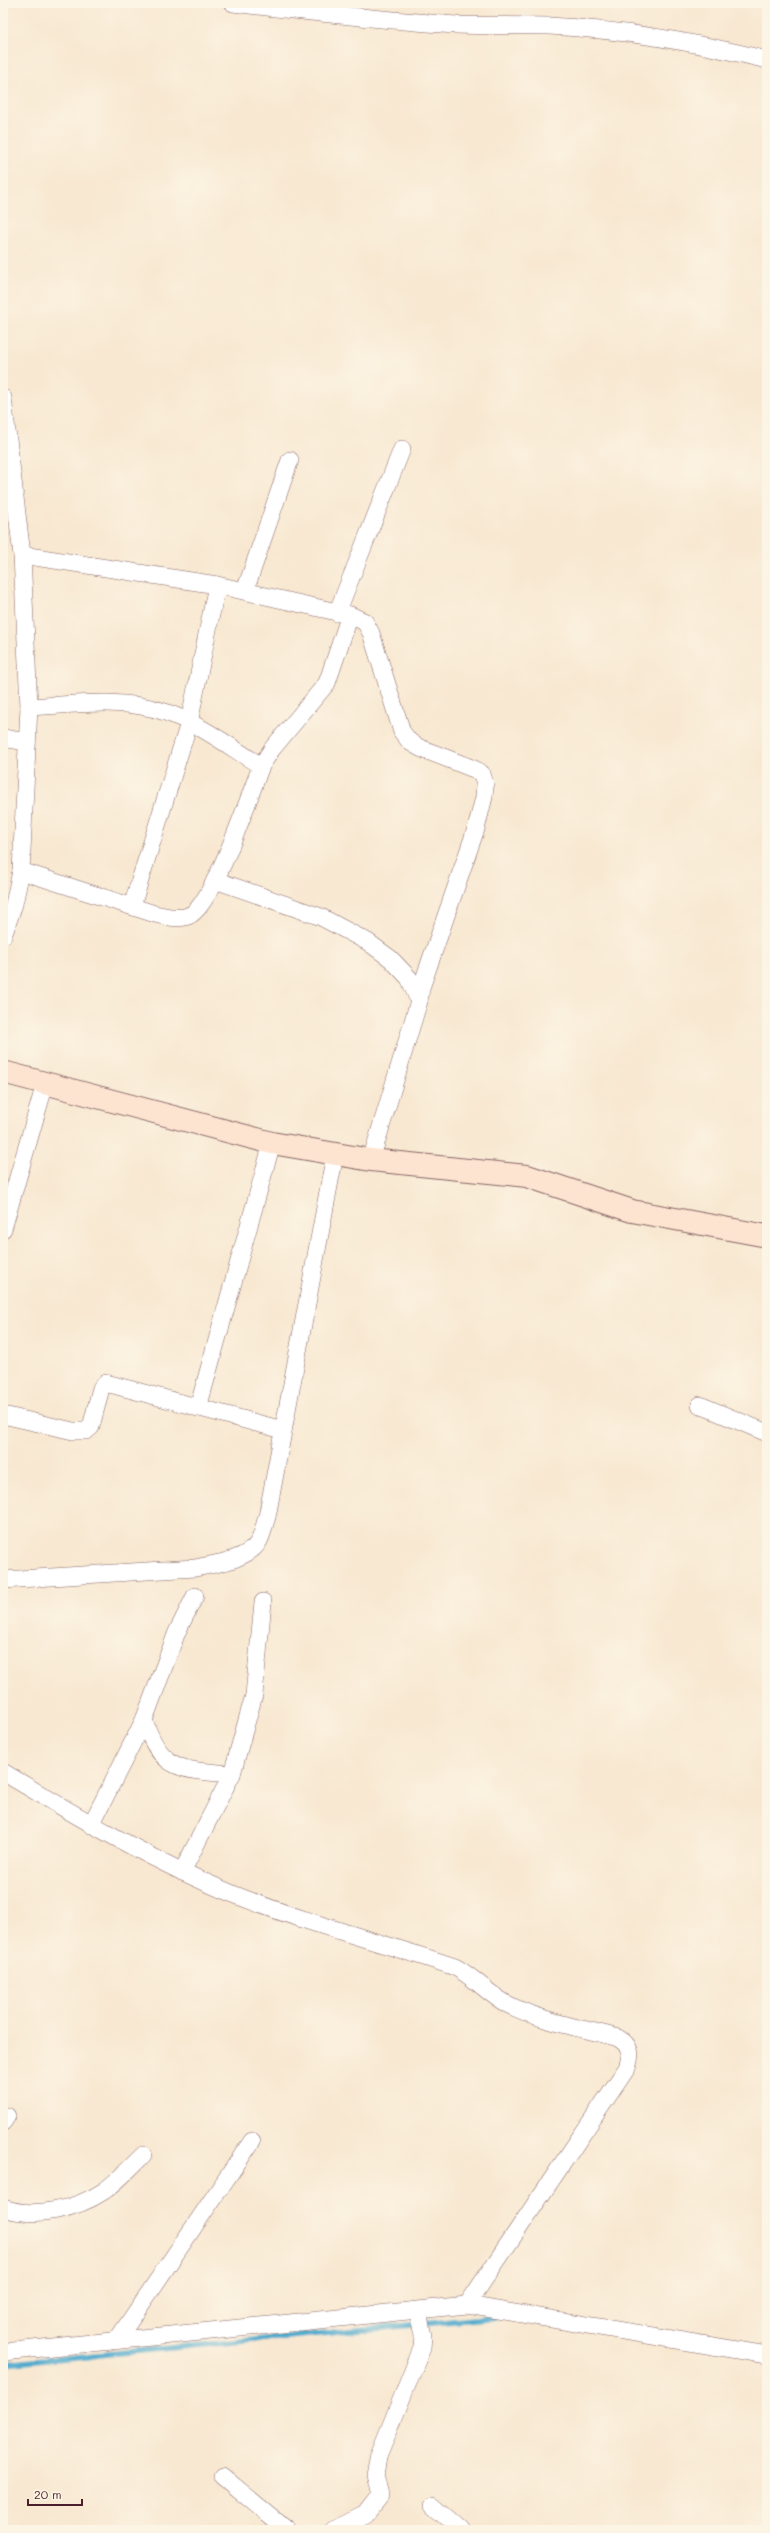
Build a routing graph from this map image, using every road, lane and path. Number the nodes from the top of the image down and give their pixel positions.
1 (233, 3) edge
2 (767, 60) edge
3 (3, 398) edge
4 (402, 450) dead end
5 (290, 460) dead end
6 (22, 555) junction
7 (217, 585) junction
8 (245, 591) junction
9 (344, 614) junction
10 (29, 707) junction
11 (189, 723) junction
12 (3, 738) edge
13 (27, 742) junction
14 (261, 766) junction
15 (21, 871) junction
16 (215, 880) junction
17 (132, 906) junction
18 (3, 936) edge
19 (419, 1001) junction
20 (3, 1072) edge
21 (45, 1084) junction
22 (272, 1143) junction
23 (335, 1154) junction
24 (371, 1160) junction
25 (3, 1229) edge
26 (767, 1236) edge
27 (700, 1405) dead end
28 (198, 1408) junction
29 (3, 1415) edge
30 (283, 1430) junction
31 (767, 1433) edge
32 (3, 1580) edge
33 (195, 1596) dead end
34 (263, 1602) dead end
35 (144, 1720) junction
36 (3, 1772) edge
37 (232, 1774) junction
38 (91, 1825) junction
39 (182, 1872) junction
40 (252, 2141) dead end
41 (144, 2155) dead end
42 (3, 2208) edge
43 (466, 2305) junction
44 (419, 2313) junction
45 (118, 2340) junction
46 (3, 2352) edge
47 (767, 2355) edge
48 (222, 2476) dead end
49 (433, 2506) dead end
50 (287, 2530) edge
51 (333, 2530) edge
52 (461, 2530) edge

1 - 2 street
3 - 6 street
4 - 9 street
5 - 8 street
6 - 7 street
6 - 10 street
7 - 8 street
7 - 11 street
8 - 9 street
9 - 14 street
9 - 19 street
10 - 11 street
10 - 13 street
11 - 14 street
11 - 17 street
12 - 13 street
13 - 15 street
14 - 16 street
15 - 17 street
15 - 18 street
16 - 17 street
16 - 19 street
19 - 24 street
20 - 21 street
21 - 22 street
21 - 25 street
22 - 23 street
22 - 28 street
23 - 24 street
23 - 30 street
24 - 26 street
27 - 31 street
28 - 29 street
28 - 30 street
30 - 32 street
33 - 35 street
34 - 37 street
35 - 37 street
35 - 38 street
36 - 38 street
37 - 39 street
38 - 39 street
39 - 43 street
40 - 45 street
41 - 42 street
43 - 44 street
43 - 47 street
44 - 45 street
44 - 51 street
45 - 46 street
48 - 50 street
49 - 52 street

